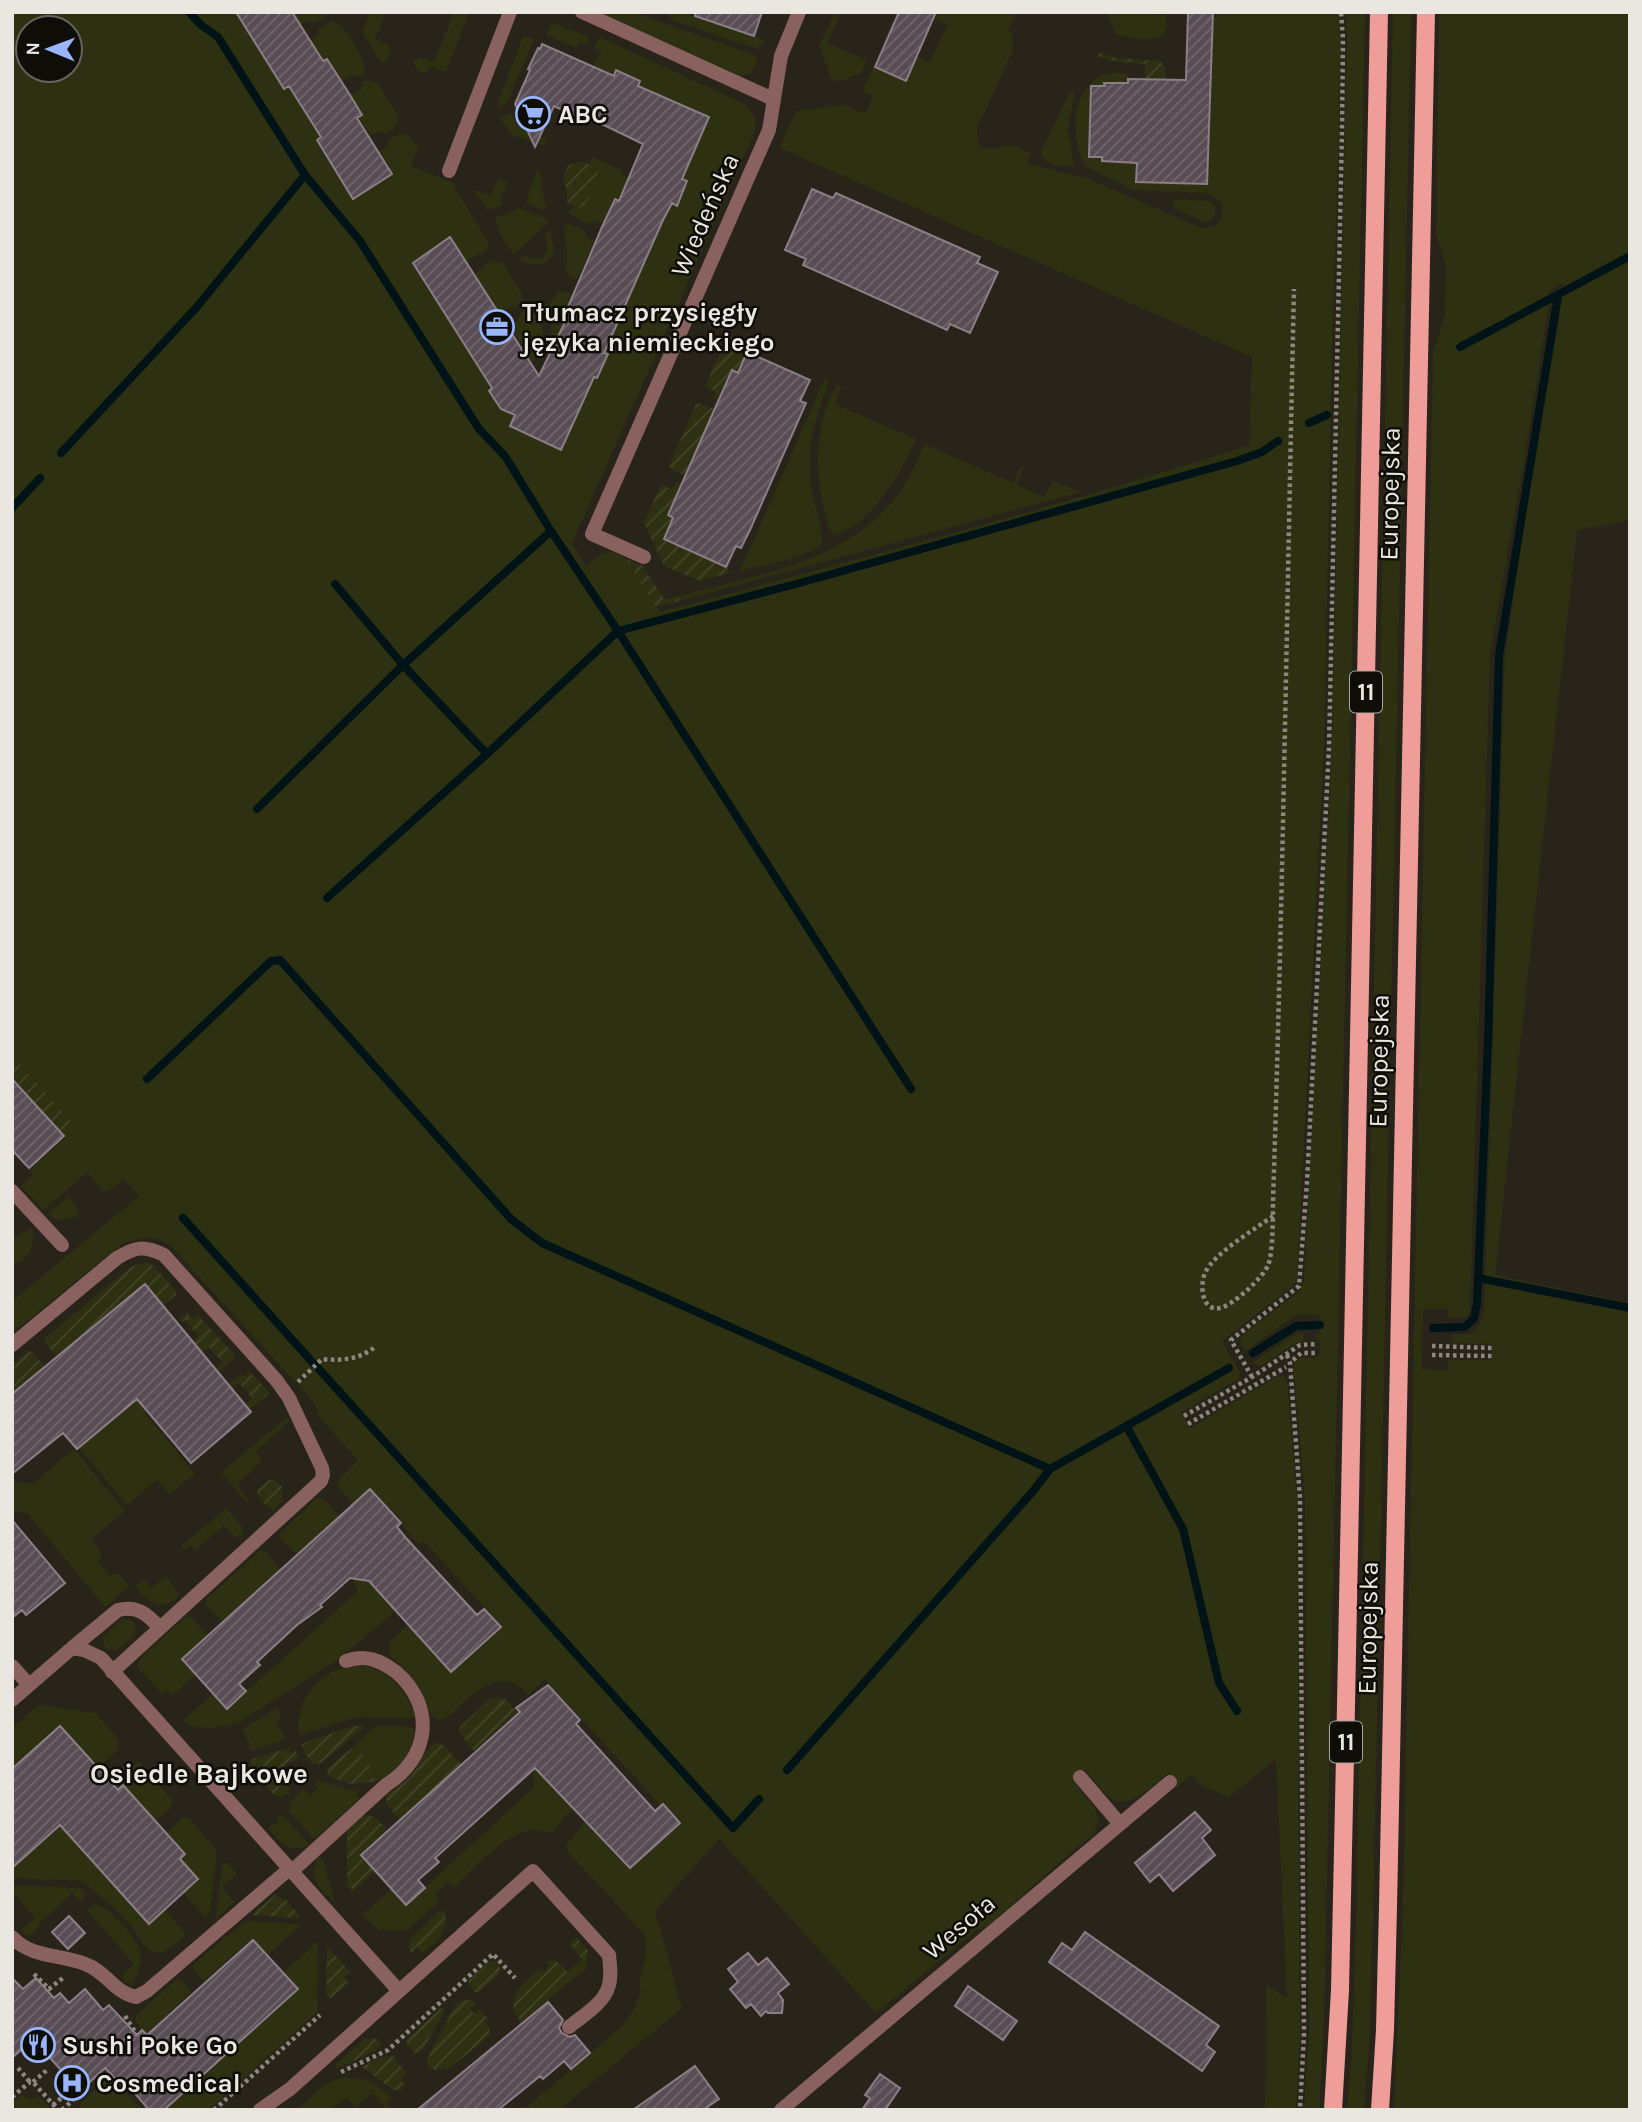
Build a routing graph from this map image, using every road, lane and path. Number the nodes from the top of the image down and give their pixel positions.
1 (510, 12) edge
2 (582, 12) edge
3 (799, 12) edge
4 (1341, 12) edge
5 (1379, 12) edge
6 (1426, 12) edge
7 (774, 99) junction
8 (449, 171) dead end
9 (1294, 289) dead end
10 (644, 557) dead end
11 (12, 1191) edge
12 (1273, 1216) junction
13 (62, 1245) dead end
14 (1318, 1344) dead end
15 (12, 1345) edge
16 (375, 1346) dead end
17 (1432, 1346) dead end
18 (1493, 1348) dead end
19 (1317, 1353) dead end
20 (1287, 1355) junction
21 (1432, 1355) dead end
22 (1493, 1356) dead end
23 (1293, 1360) dead end
24 (1286, 1367) dead end
25 (308, 1373) dead end
26 (1252, 1377) junction
27 (1184, 1416) dead end
28 (1188, 1424) dead end
29 (159, 1628) junction
30 (72, 1648) junction
31 (346, 1661) dead end
32 (12, 1666) edge
33 (111, 1672) junction
34 (29, 1685) junction
35 (12, 1700) edge
36 (1080, 1777) dead end
37 (1170, 1782) dead end
38 (1120, 1824) junction
39 (289, 1871) junction
40 (12, 1937) edge
41 (25, 1970) dead end
42 (73, 1973) dead end
43 (515, 1978) dead end
44 (398, 1991) junction
45 (123, 2014) dead end
46 (320, 2015) dead end
47 (569, 2027) dead end
48 (137, 2035) dead end
49 (18, 2068) dead end
50 (47, 2070) dead end
51 (339, 2073) dead end
52 (31, 2082) junction
53 (290, 2089) junction
54 (67, 2093) dead end
55 (12, 2097) edge
56 (73, 2100) dead end
57 (53, 2105) junction
58 (60, 2110) edge
59 (214, 2110) edge
60 (260, 2110) edge
61 (276, 2110) edge
62 (780, 2110) edge
63 (1300, 2110) edge
64 (1333, 2110) edge
65 (1380, 2110) edge

1 - 8 street
2 - 7 street
3 - 7 street, Wiedeńska
4 - 26 path
5 - 64 main road, Europejska / 11
6 - 65 main road, Europejska / 11
7 - 10 street, Wiedeńska
9 - 12 path
11 - 13 street
12 - 12 path
14 - 20 path
15 - 29 street
16 - 25 path
17 - 18 path
19 - 23 path
20 - 26 path
20 - 63 path
21 - 22 path
24 - 28 path
26 - 27 path
29 - 30 street
29 - 33 street
30 - 33 street
30 - 34 street
31 - 39 street
32 - 34 street
33 - 39 street
34 - 35 street
36 - 38 street
37 - 38 street, Wesoła
38 - 62 street, Wesoła
39 - 40 street
39 - 44 street
41 - 42 path
43 - 51 path
44 - 47 street
44 - 53 street
45 - 48 path
46 - 59 path
49 - 52 path
50 - 52 path
52 - 55 path
52 - 57 path
53 - 60 street
53 - 61 street
54 - 57 path
56 - 58 path
57 - 58 path

